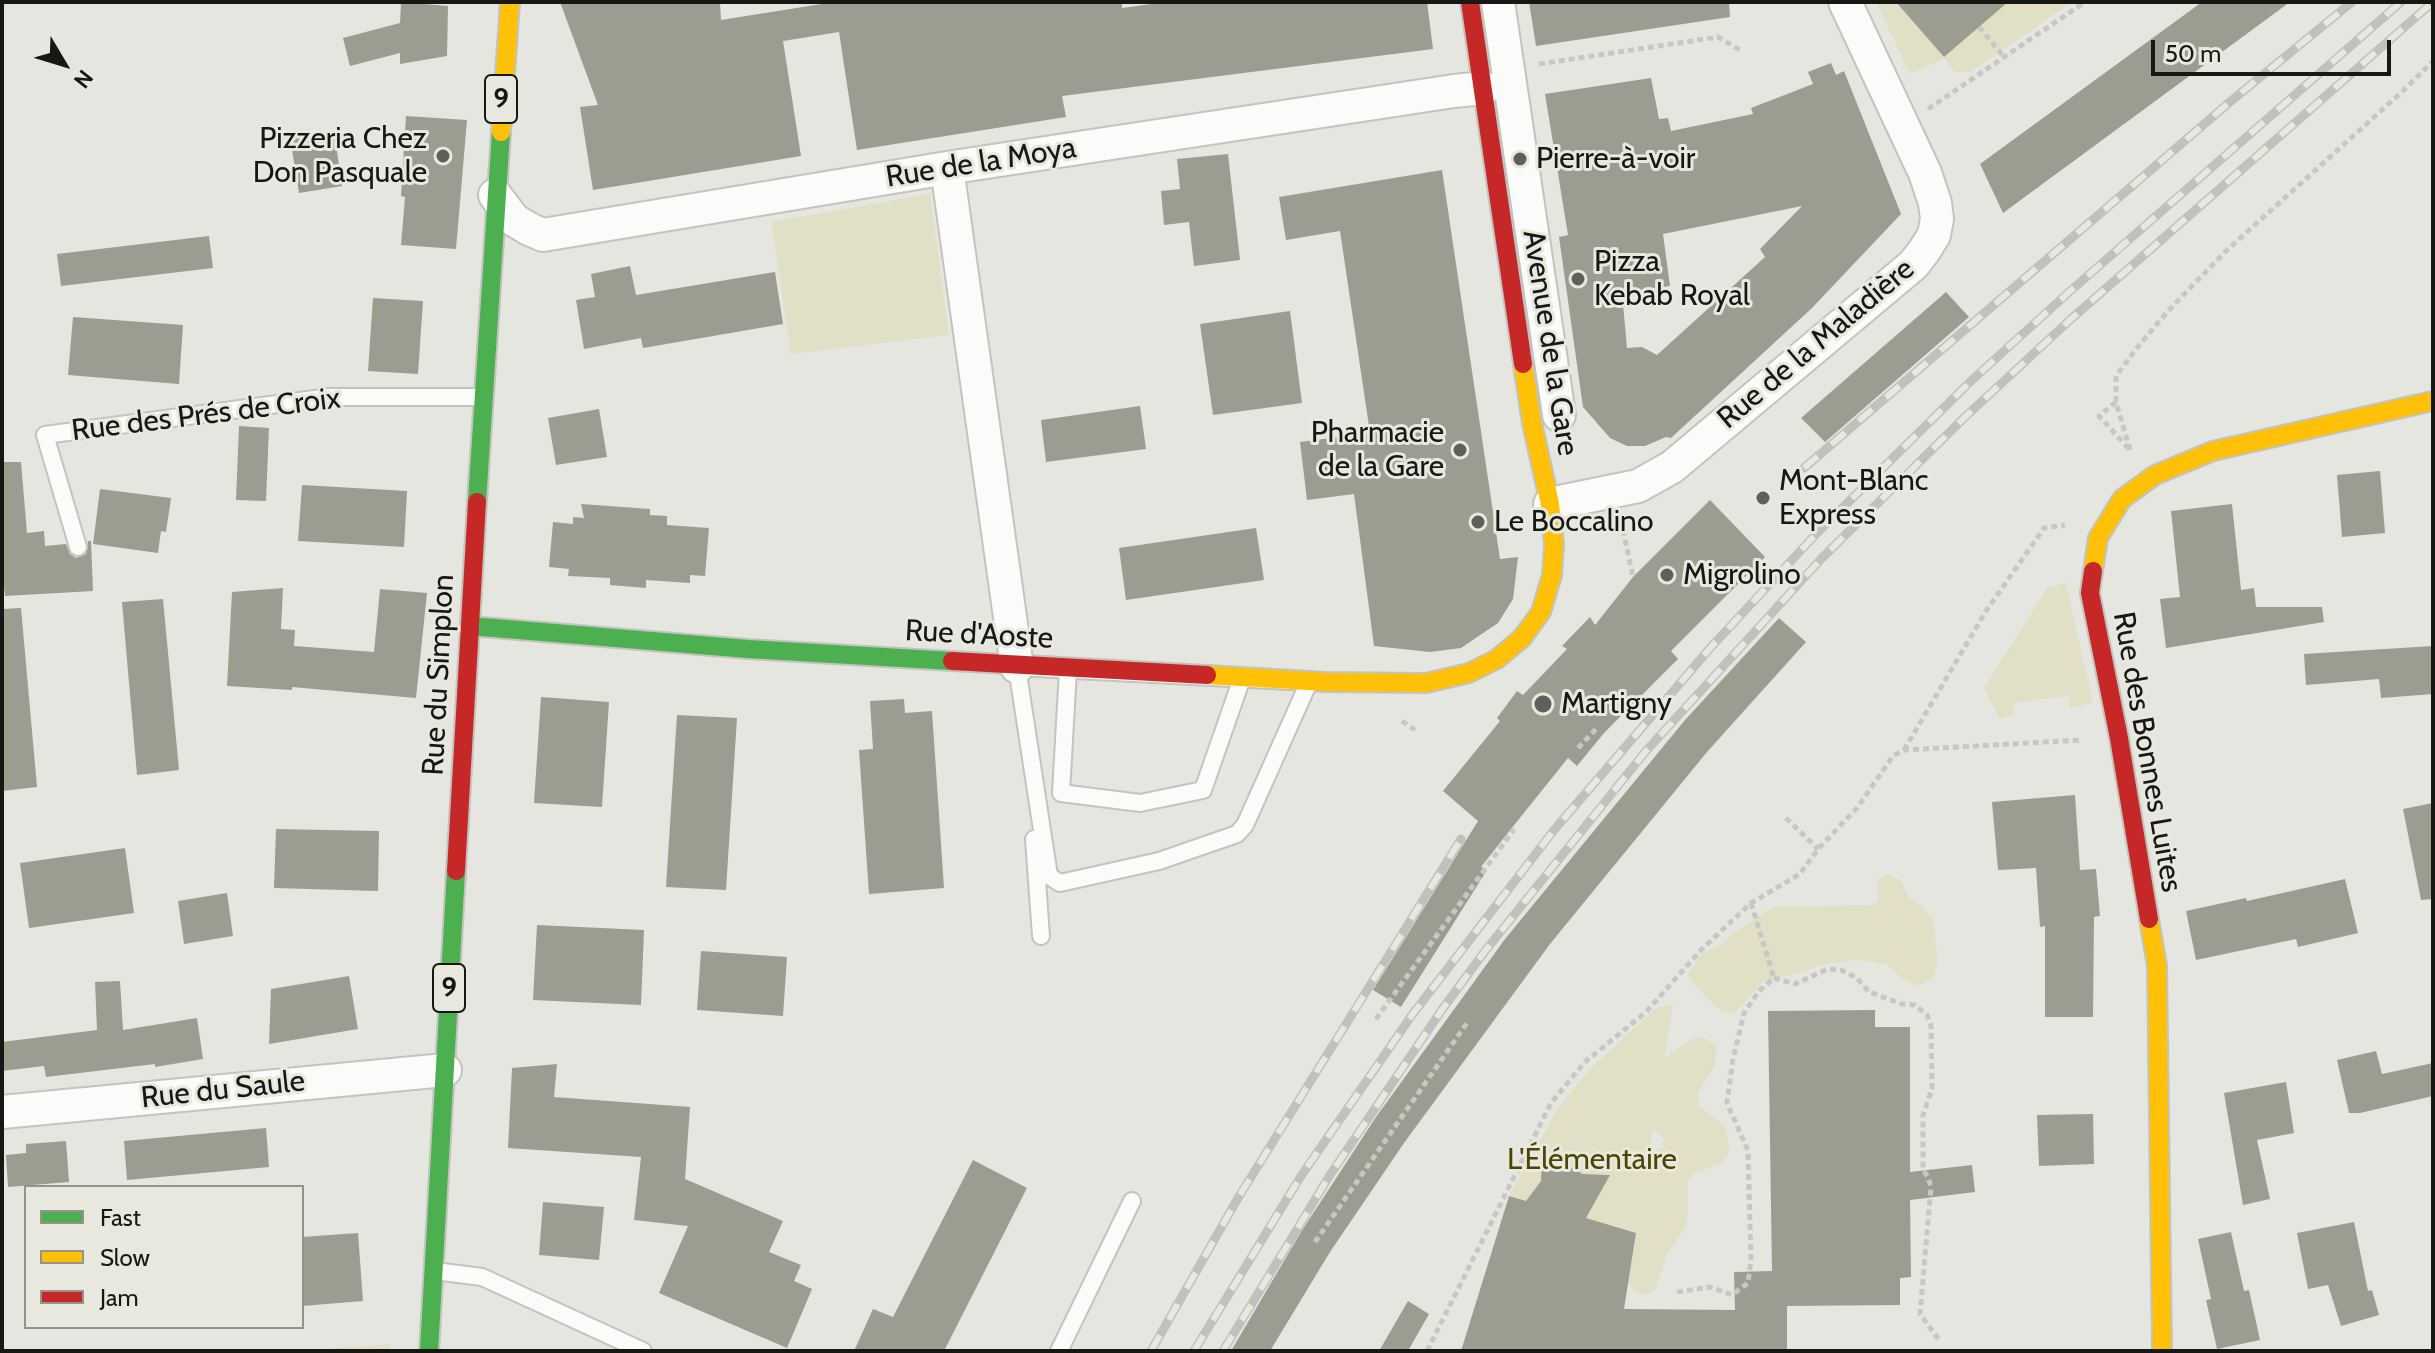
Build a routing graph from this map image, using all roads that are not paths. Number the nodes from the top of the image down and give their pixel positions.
1 (510, 2) edge
2 (1470, 2) edge
3 (1498, 2) edge
4 (1845, 2) edge
5 (1484, 88) junction
6 (947, 168) junction
7 (495, 195) junction
8 (483, 397) junction
9 (2433, 401) edge
10 (1559, 415) dead end
11 (1550, 504) junction
12 (78, 547) dead end
13 (470, 626) junction
14 (1017, 667) junction
15 (1484, 667) joint
16 (1068, 669) junction
17 (1242, 678) junction
18 (1309, 682) junction
19 (1041, 936) dead end
20 (445, 1070) junction
21 (2, 1112) edge
22 (1132, 1201) dead end
23 (433, 1271) junction
24 (429, 1351) edge
25 (643, 1351) edge
26 (1059, 1351) edge
27 (2162, 1351) edge

1 - 7 street, Rue du Simplon / 9
2 - 5 street, Avenue de la Gare
3 - 10 street
4 - 11 street, Rue de la Maladière
5 - 6 street, Rue de la Moya
5 - 11 street, Avenue de la Gare
6 - 7 street, Rue de la Moya
6 - 14 street
7 - 8 street, Rue du Simplon / 9
8 - 12 lane, Rue des Prés de Croix
8 - 13 street, Rue du Simplon / 9
9 - 27 street, Rue des Bonnes Luites
11 - 15 street, Avenue de la Gare
13 - 14 street, Rue d'Aoste
13 - 20 street, Rue du Simplon / 9
14 - 16 street, Rue d'Aoste
14 - 18 lane
14 - 18 lane
14 - 19 lane
15 - 18 street, Rue d'Aoste
16 - 17 street, Rue d'Aoste
16 - 17 lane
17 - 18 street, Rue d'Aoste
20 - 21 street, Rue du Saule
20 - 23 street, Rue du Simplon / 9
22 - 26 lane
23 - 24 street, Rue du Simplon / 9
23 - 25 lane

